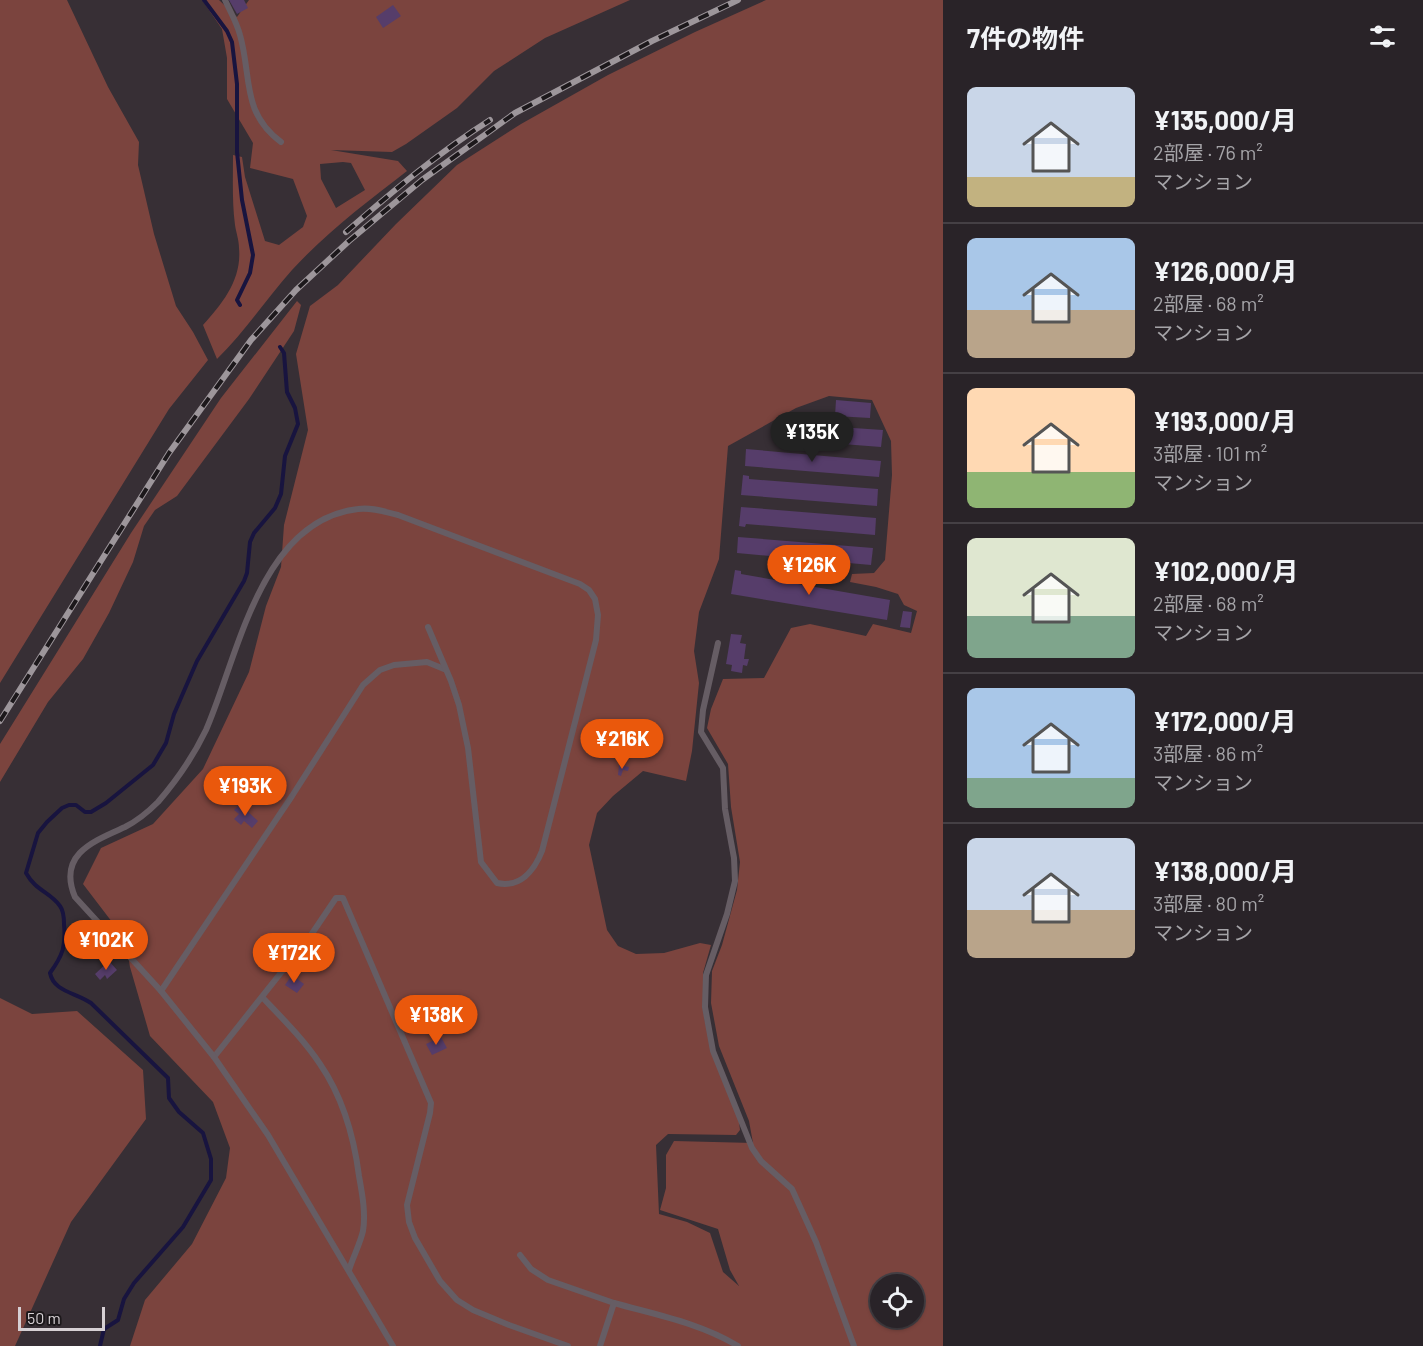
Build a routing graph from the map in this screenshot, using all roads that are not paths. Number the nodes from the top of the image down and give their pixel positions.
1 (225, 0) edge
2 (280, 142) dead end
3 (428, 627) dead end
4 (718, 643) dead end
5 (444, 669) junction
6 (161, 992) junction
7 (263, 998) junction
8 (214, 1058) junction
9 (520, 1255) dead end
10 (349, 1270) junction
11 (614, 1303) junction
12 (393, 1346) edge
13 (568, 1346) edge
14 (600, 1346) edge
15 (738, 1346) edge
16 (854, 1346) edge

1 - 2 lane
3 - 5 lane
4 - 16 lane
5 - 6 lane
5 - 6 lane
6 - 8 lane
7 - 8 lane
7 - 10 lane
7 - 13 lane
8 - 10 lane
9 - 11 lane
10 - 12 lane
11 - 14 lane
11 - 15 lane

